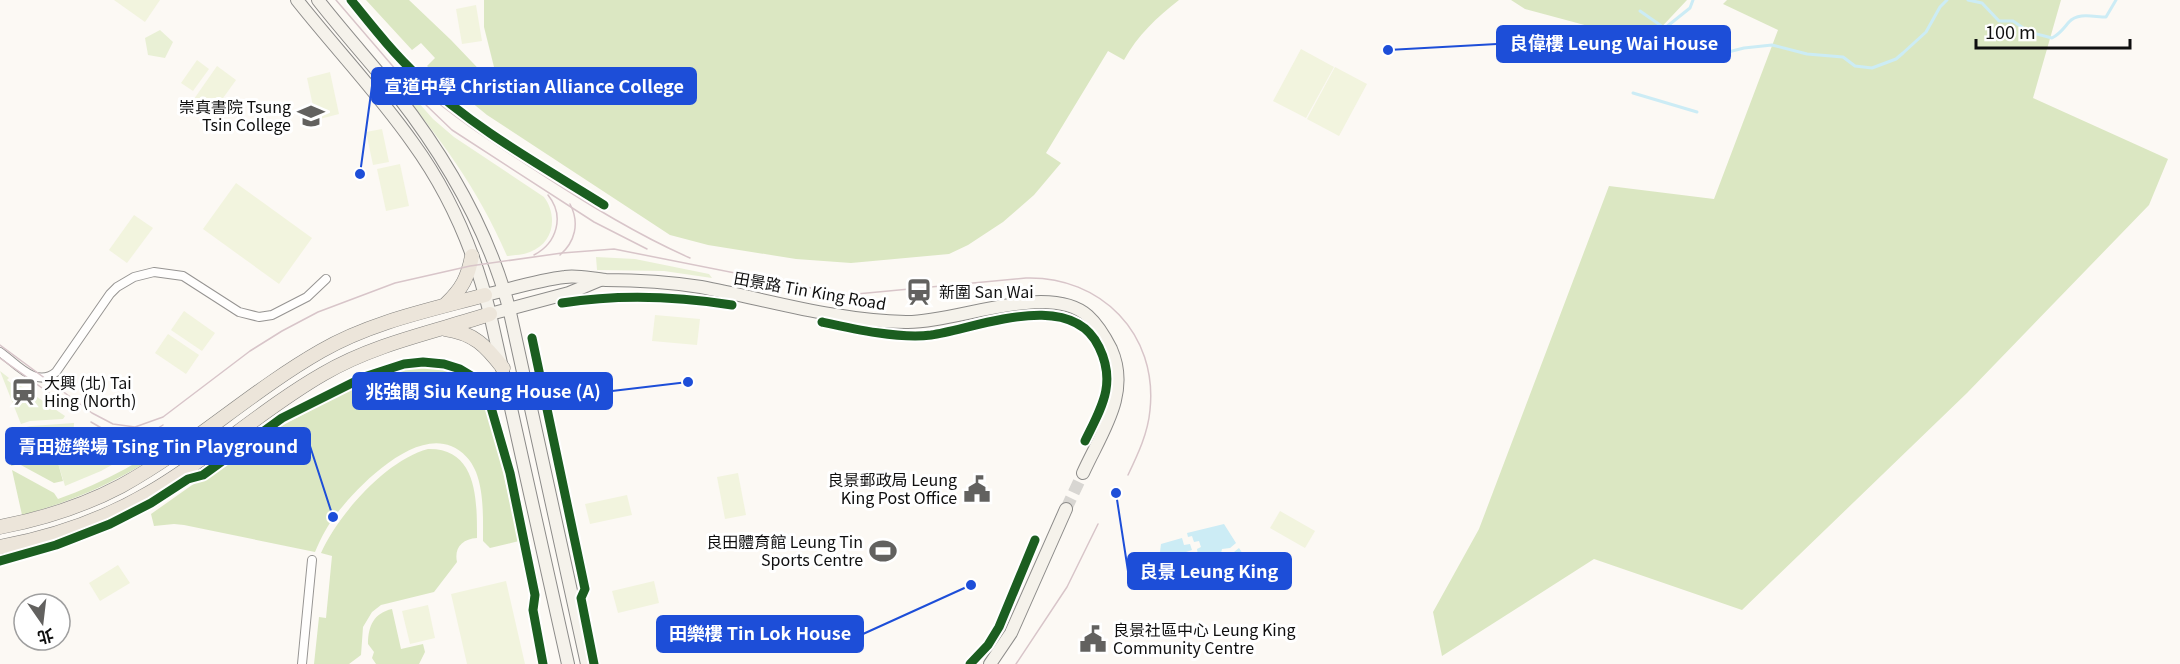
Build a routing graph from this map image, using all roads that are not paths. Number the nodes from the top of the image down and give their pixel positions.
1 (297, 0) edge
2 (318, 0) edge
3 (472, 256) junction
4 (326, 279) dead end
5 (603, 280) junction
6 (504, 291) junction
7 (485, 295) junction
8 (445, 305) junction
9 (509, 308) junction
10 (490, 314) junction
11 (442, 329) junction
12 (0, 351) edge
13 (503, 368) junction
14 (1083, 472) tunnel mouth
15 (1066, 509) tunnel mouth
16 (0, 526) edge
17 (0, 547) edge
18 (312, 560) dead end
19 (302, 664) edge
20 (568, 664) edge
21 (586, 664) edge
22 (990, 664) edge

1 - 3 main road
2 - 6 main road
3 - 7 main road
3 - 8 main road
4 - 12 street
5 - 6 main road, 田景路 Tin King Road
5 - 9 main road, 田景路 Tin King Road
5 - 14 main road, 田景路 Tin King Road
6 - 7 main road, 田景路 Tin King Road
6 - 9 main road
7 - 8 main road
7 - 10 main road
8 - 16 main road
9 - 10 main road, 田景路 Tin King Road
9 - 21 main road
10 - 11 main road
10 - 13 main road
11 - 13 main road
11 - 17 main road
13 - 20 main road
15 - 22 main road
18 - 19 street

